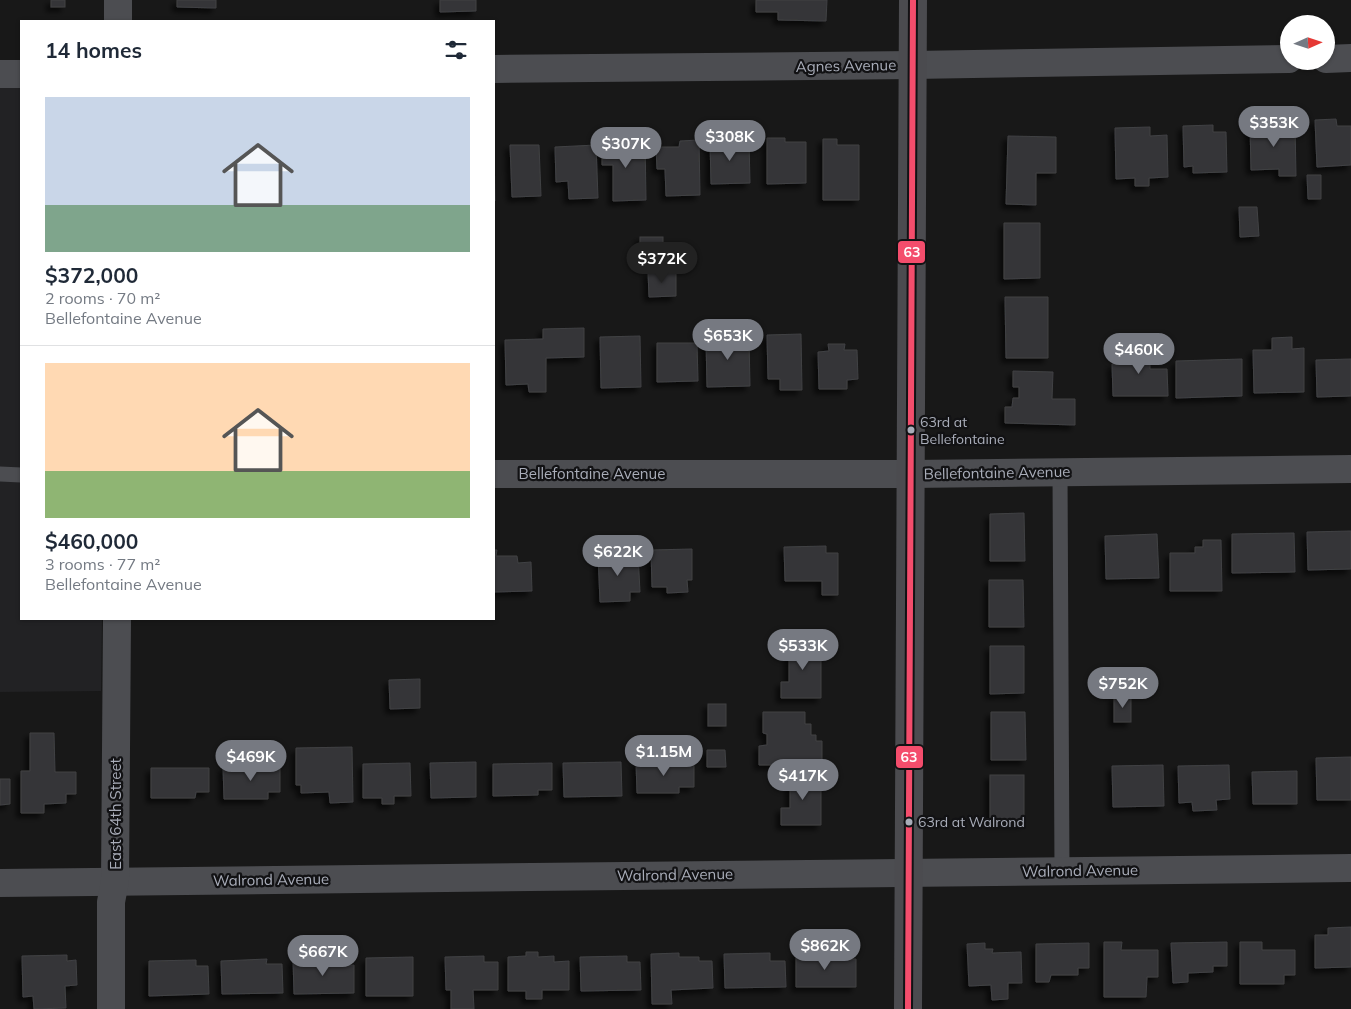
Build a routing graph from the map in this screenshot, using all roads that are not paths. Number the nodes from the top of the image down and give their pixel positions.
1 (118, 0) edge
2 (913, 0) edge
3 (118, 20) edge
4 (1351, 58) edge
5 (1280, 59) edge
6 (1335, 59) edge
7 (913, 65) junction
8 (495, 69) edge
9 (0, 74) edge
10 (20, 74) edge
11 (1351, 469) edge
12 (1060, 472) junction
13 (0, 474) edge
14 (20, 474) edge
15 (495, 474) edge
16 (911, 474) junction
17 (117, 620) edge
18 (1351, 868) edge
19 (1062, 871) junction
20 (908, 873) junction
21 (115, 881) junction
22 (0, 883) edge
23 (111, 1009) edge
24 (908, 1009) edge

1 - 3 street
2 - 7 main road
4 - 6 street
5 - 7 street, Agnes Avenue
7 - 8 street, Agnes Avenue
7 - 16 main road
9 - 10 street
11 - 12 street, Bellefontaine Avenue
12 - 16 street, Bellefontaine Avenue
12 - 19 lane
13 - 14 lane
15 - 16 street, Bellefontaine Avenue
16 - 20 main road
17 - 21 street, East 64th Street
18 - 19 street, Walrond Avenue
19 - 20 street, Walrond Avenue
20 - 21 street, Walrond Avenue
20 - 24 main road
21 - 22 street, Walrond Avenue
21 - 23 street, East 64th Street

